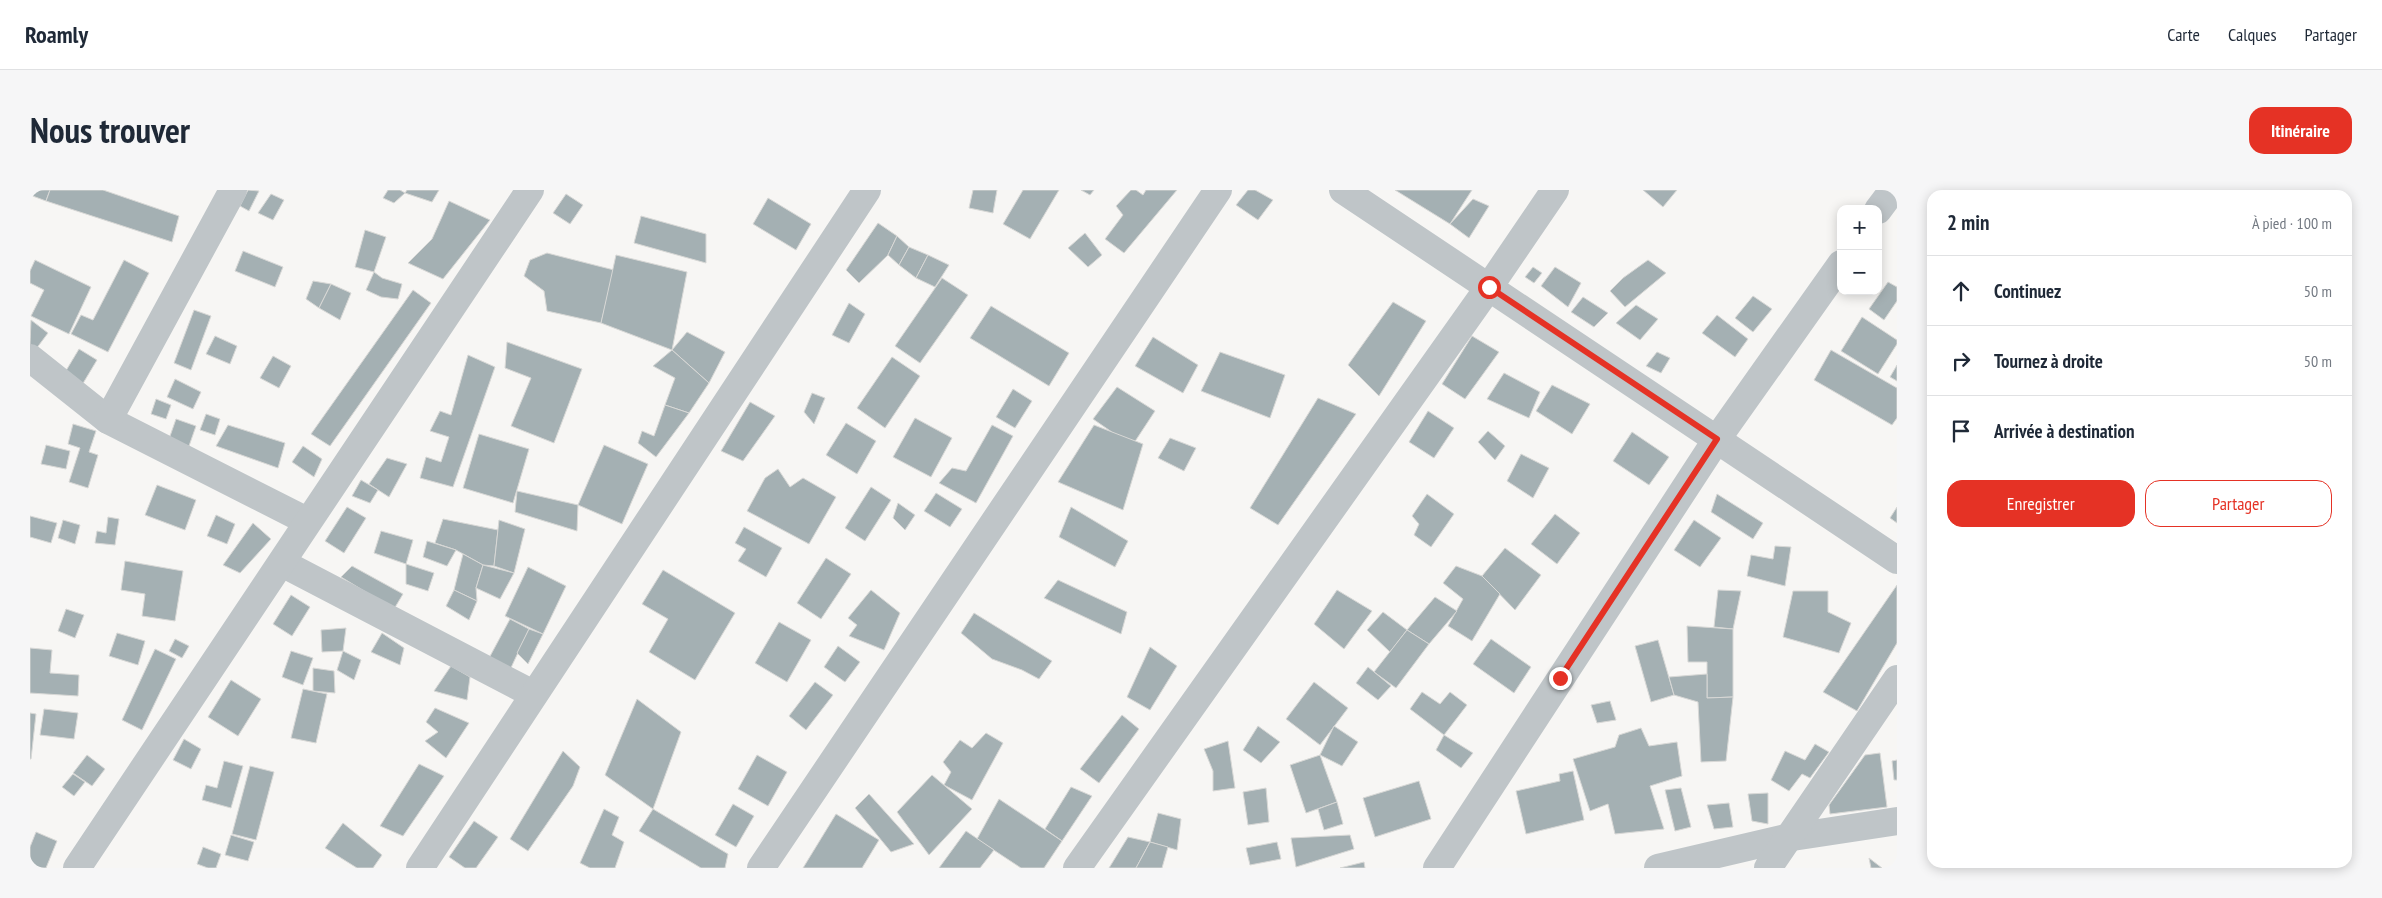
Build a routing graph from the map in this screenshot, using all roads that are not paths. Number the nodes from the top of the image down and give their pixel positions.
1 (233, 190) edge
2 (530, 190) edge
3 (867, 190) edge
4 (1218, 190) edge
5 (1343, 190) edge
6 (1555, 190) edge
7 (1893, 190) edge
8 (1882, 205) edge
9 (1837, 270) edge
10 (1489, 287) junction
11 (30, 358) edge
12 (108, 420) junction
13 (1717, 439) junction
14 (307, 521) junction
15 (1897, 560) edge
16 (282, 563) junction
17 (1897, 679) edge
18 (533, 694) junction
19 (1897, 821) edge
20 (1786, 838) junction
21 (78, 868) edge
22 (420, 868) edge
23 (761, 868) edge
24 (1077, 868) edge
25 (1437, 868) edge
26 (1658, 868) edge
27 (1768, 868) edge

1 - 12 street
2 - 14 street
3 - 18 street
4 - 23 street
5 - 10 street
6 - 10 street
7 - 8 street
9 - 13 street
10 - 13 street
10 - 24 street
11 - 12 street
12 - 14 street
13 - 15 street
13 - 25 street
14 - 16 street
16 - 18 street
16 - 21 street
17 - 20 street
18 - 22 street
19 - 20 street
20 - 26 street
20 - 27 street

